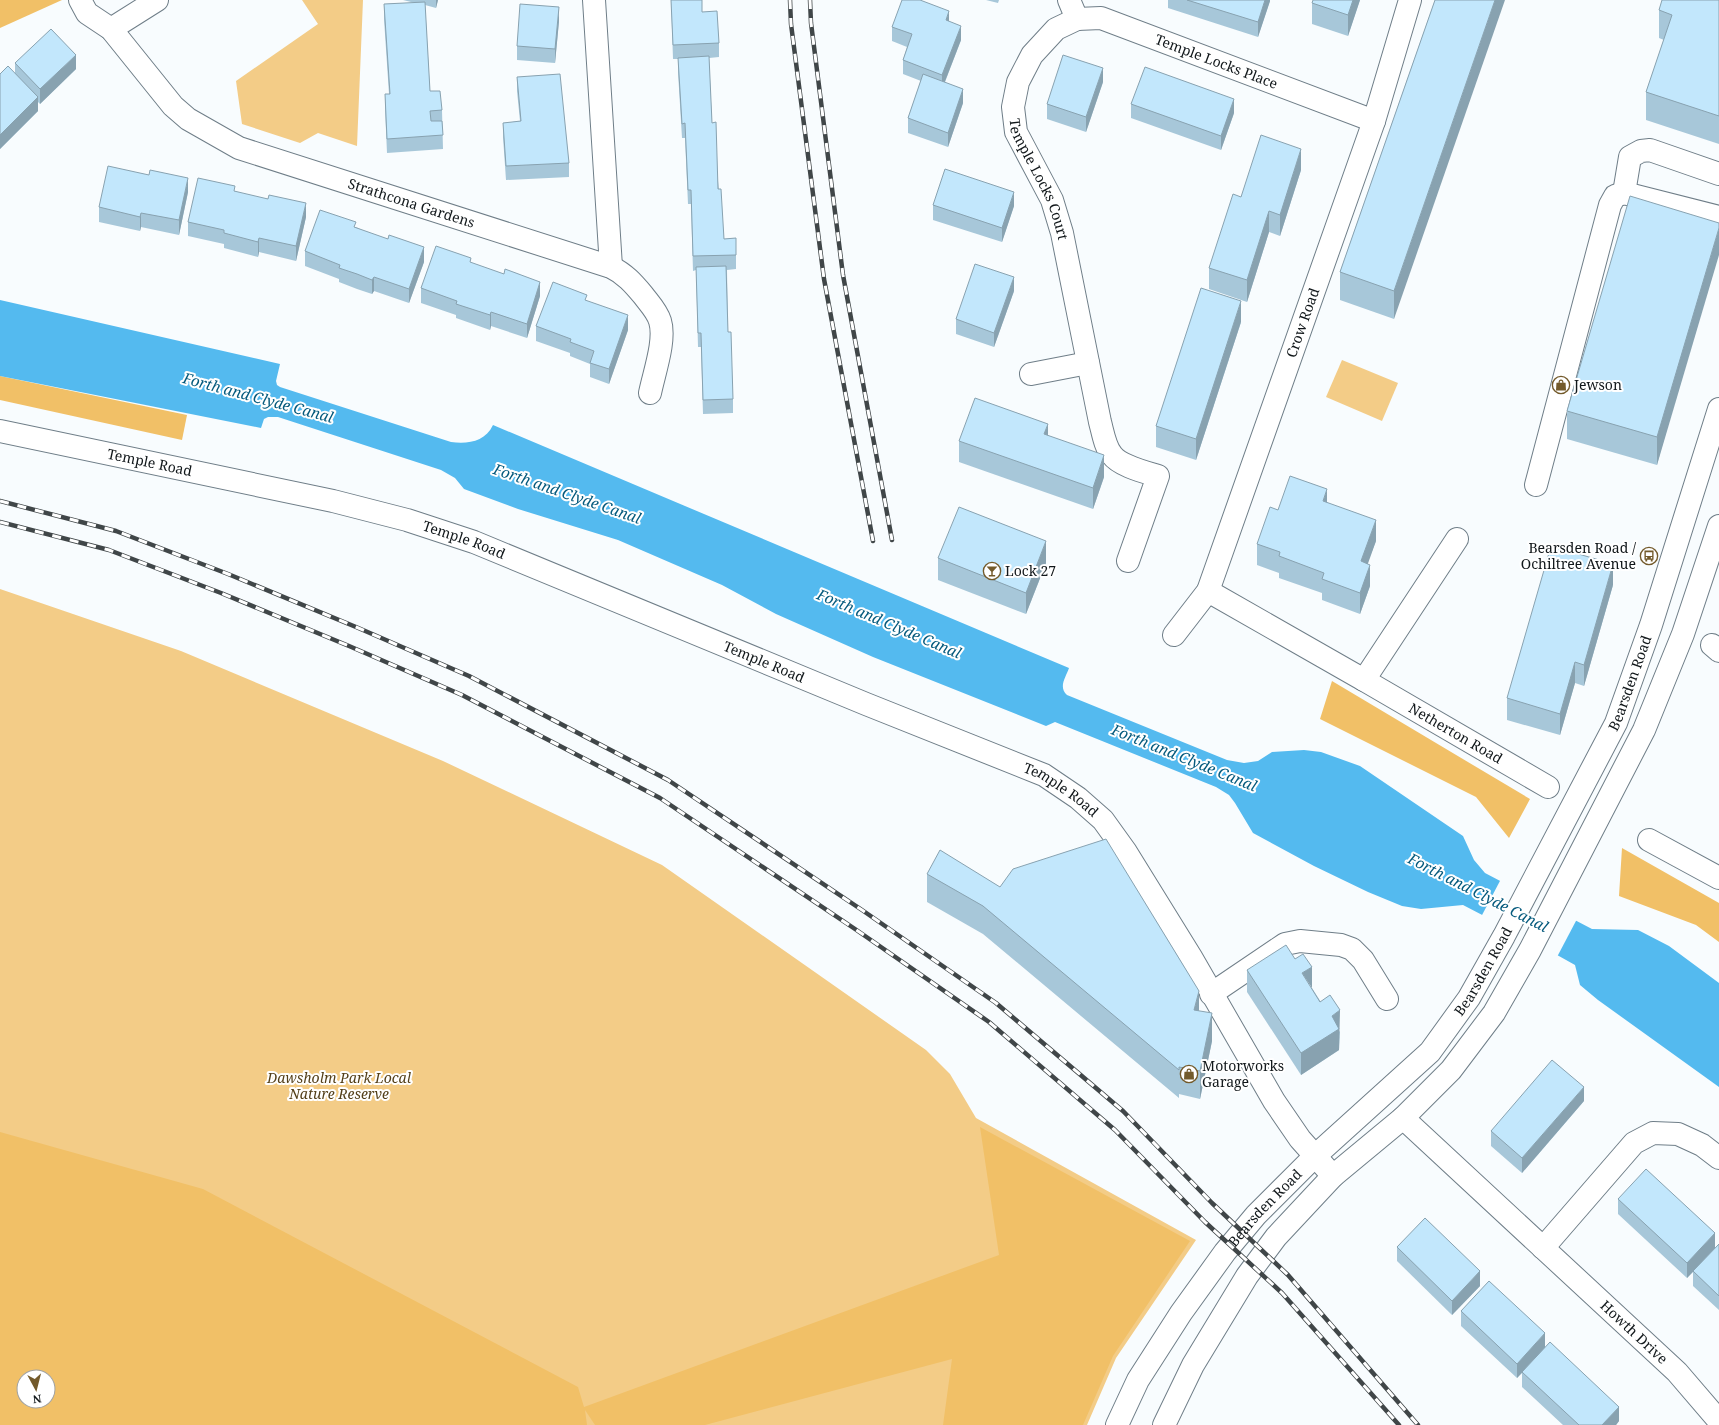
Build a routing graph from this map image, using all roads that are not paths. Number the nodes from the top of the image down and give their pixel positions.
1 (80, 0) edge
2 (157, 0) edge
3 (594, 0) edge
4 (1410, 0) edge
5 (1073, 9) edge
6 (112, 29) junction
7 (1374, 121) junction
8 (1719, 174) edge
9 (1624, 193) junction
10 (1719, 217) edge
11 (611, 267) junction
12 (1088, 363) junction
13 (1031, 374) dead end
14 (650, 393) dead end
15 (1719, 409) edge
16 (0, 431) edge
17 (1536, 485) dead end
18 (1719, 526) edge
19 (1457, 539) dead end
20 (1128, 561) dead end
21 (1208, 591) junction
22 (1174, 635) dead end
23 (1364, 680) junction
24 (1548, 787) dead end
25 (1649, 840) dead end
26 (1719, 878) edge
27 (1211, 994) junction
28 (1388, 999) dead end
29 (1403, 1118) junction
30 (1315, 1156) junction
31 (1719, 1158) edge
32 (1333, 1176) junction
33 (1543, 1248) junction
34 (1719, 1421) edge
35 (1117, 1425) edge
36 (1164, 1425) edge

1 - 6 street, Strathcona Gardens
2 - 6 street
3 - 11 street
4 - 7 street, Crow Road
5 - 7 street, Temple Locks Place
5 - 12 street, Temple Locks Court
6 - 11 street, Strathcona Gardens
7 - 21 street, Crow Road
8 - 9 street
9 - 10 street
9 - 17 street
11 - 14 street, Strathcona Gardens
12 - 13 street
12 - 20 street, Temple Locks Court
15 - 30 street, Bearsden Road
16 - 27 street, Temple Road
18 - 29 street, Bearsden Road
19 - 23 street
21 - 22 street, Crow Road
21 - 23 street, Netherton Road
23 - 24 street, Netherton Road
25 - 26 street
27 - 28 street
27 - 30 street, Temple Road
29 - 32 street, Bearsden Road
29 - 33 street, Howth Drive
30 - 32 street, Temple Road
30 - 35 street, Bearsden Road
31 - 33 street
32 - 36 street, Bearsden Road
33 - 34 street, Howth Drive

